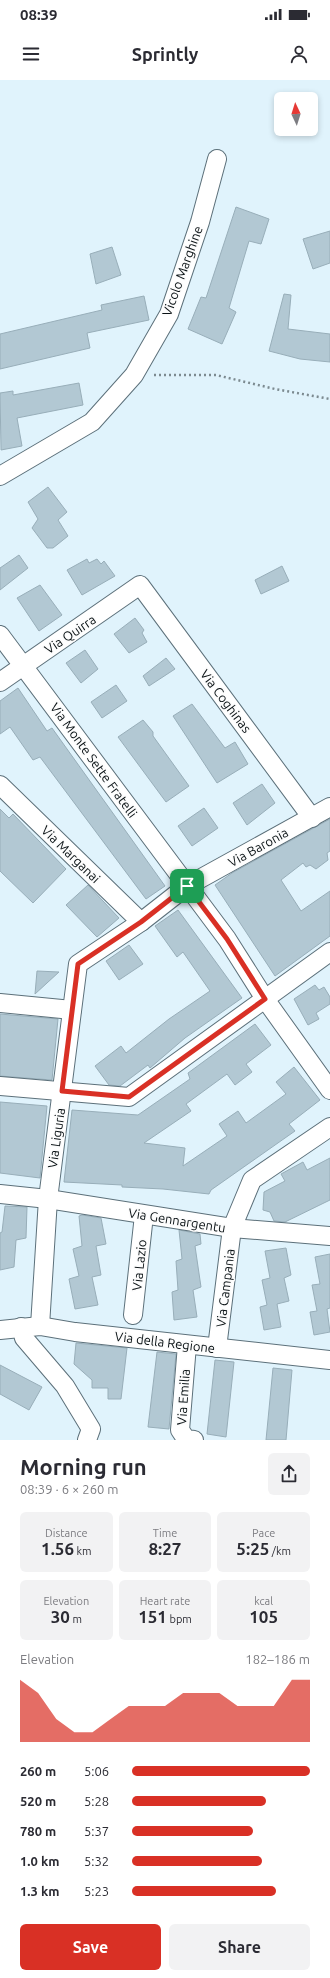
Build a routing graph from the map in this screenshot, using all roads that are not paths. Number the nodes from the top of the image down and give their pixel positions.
1 (217, 159) dead end
2 (0, 476) edge
3 (140, 585) joint
4 (0, 635) edge
5 (24, 665) junction
6 (0, 682) edge
7 (0, 785) edge
8 (330, 807) edge
9 (312, 818) junction
10 (187, 886) junction
11 (141, 922) junction
12 (330, 952) edge
13 (265, 999) junction
14 (0, 1003) edge
15 (72, 1010) junction
16 (0, 1086) edge
17 (330, 1090) edge
18 (62, 1091) junction
19 (330, 1127) edge
20 (0, 1194) edge
21 (48, 1200) junction
22 (144, 1214) junction
23 (232, 1228) junction
24 (330, 1236) edge
25 (133, 1315) dead end
26 (40, 1326) junction
27 (21, 1327) junction
28 (0, 1330) edge
29 (187, 1345) junction
30 (217, 1348) junction
31 (330, 1360) edge
32 (87, 1440) edge
33 (194, 1440) edge

1 - 2 street, Vicolo Marghine
3 - 5 street, Via Quirra
3 - 9 street, Via Coghinas
4 - 5 street, Via Monte Sette Fratelli
5 - 6 street, Via Quirra
5 - 10 street, Via Monte Sette Fratelli
7 - 11 street, Via Marganai
8 - 9 street, Via Baronia
9 - 10 street, Via Baronia
10 - 11 street, Via Liguria
10 - 13 street, Via Monte Sette Fratelli
11 - 15 street, Via Liguria
12 - 13 street
13 - 17 street, Via Monte Sette Fratelli
13 - 18 street
14 - 15 street
15 - 18 street, Via Liguria
16 - 18 street
18 - 21 street, Via Liguria
19 - 23 street, Via Gennargentu
20 - 21 street, Via Gennargentu
21 - 22 street, Via Gennargentu
21 - 26 street, Via Liguria
22 - 23 street, Via Gennargentu
22 - 25 street, Via Lazio
23 - 24 street
23 - 30 street, Via Campania
26 - 27 street, Via della Regione
26 - 29 street, Via della Regione
27 - 28 street, Via della Regione
27 - 32 street
29 - 30 street, Via della Regione
29 - 33 street, Via Emilia
30 - 31 street, Via della Regione

